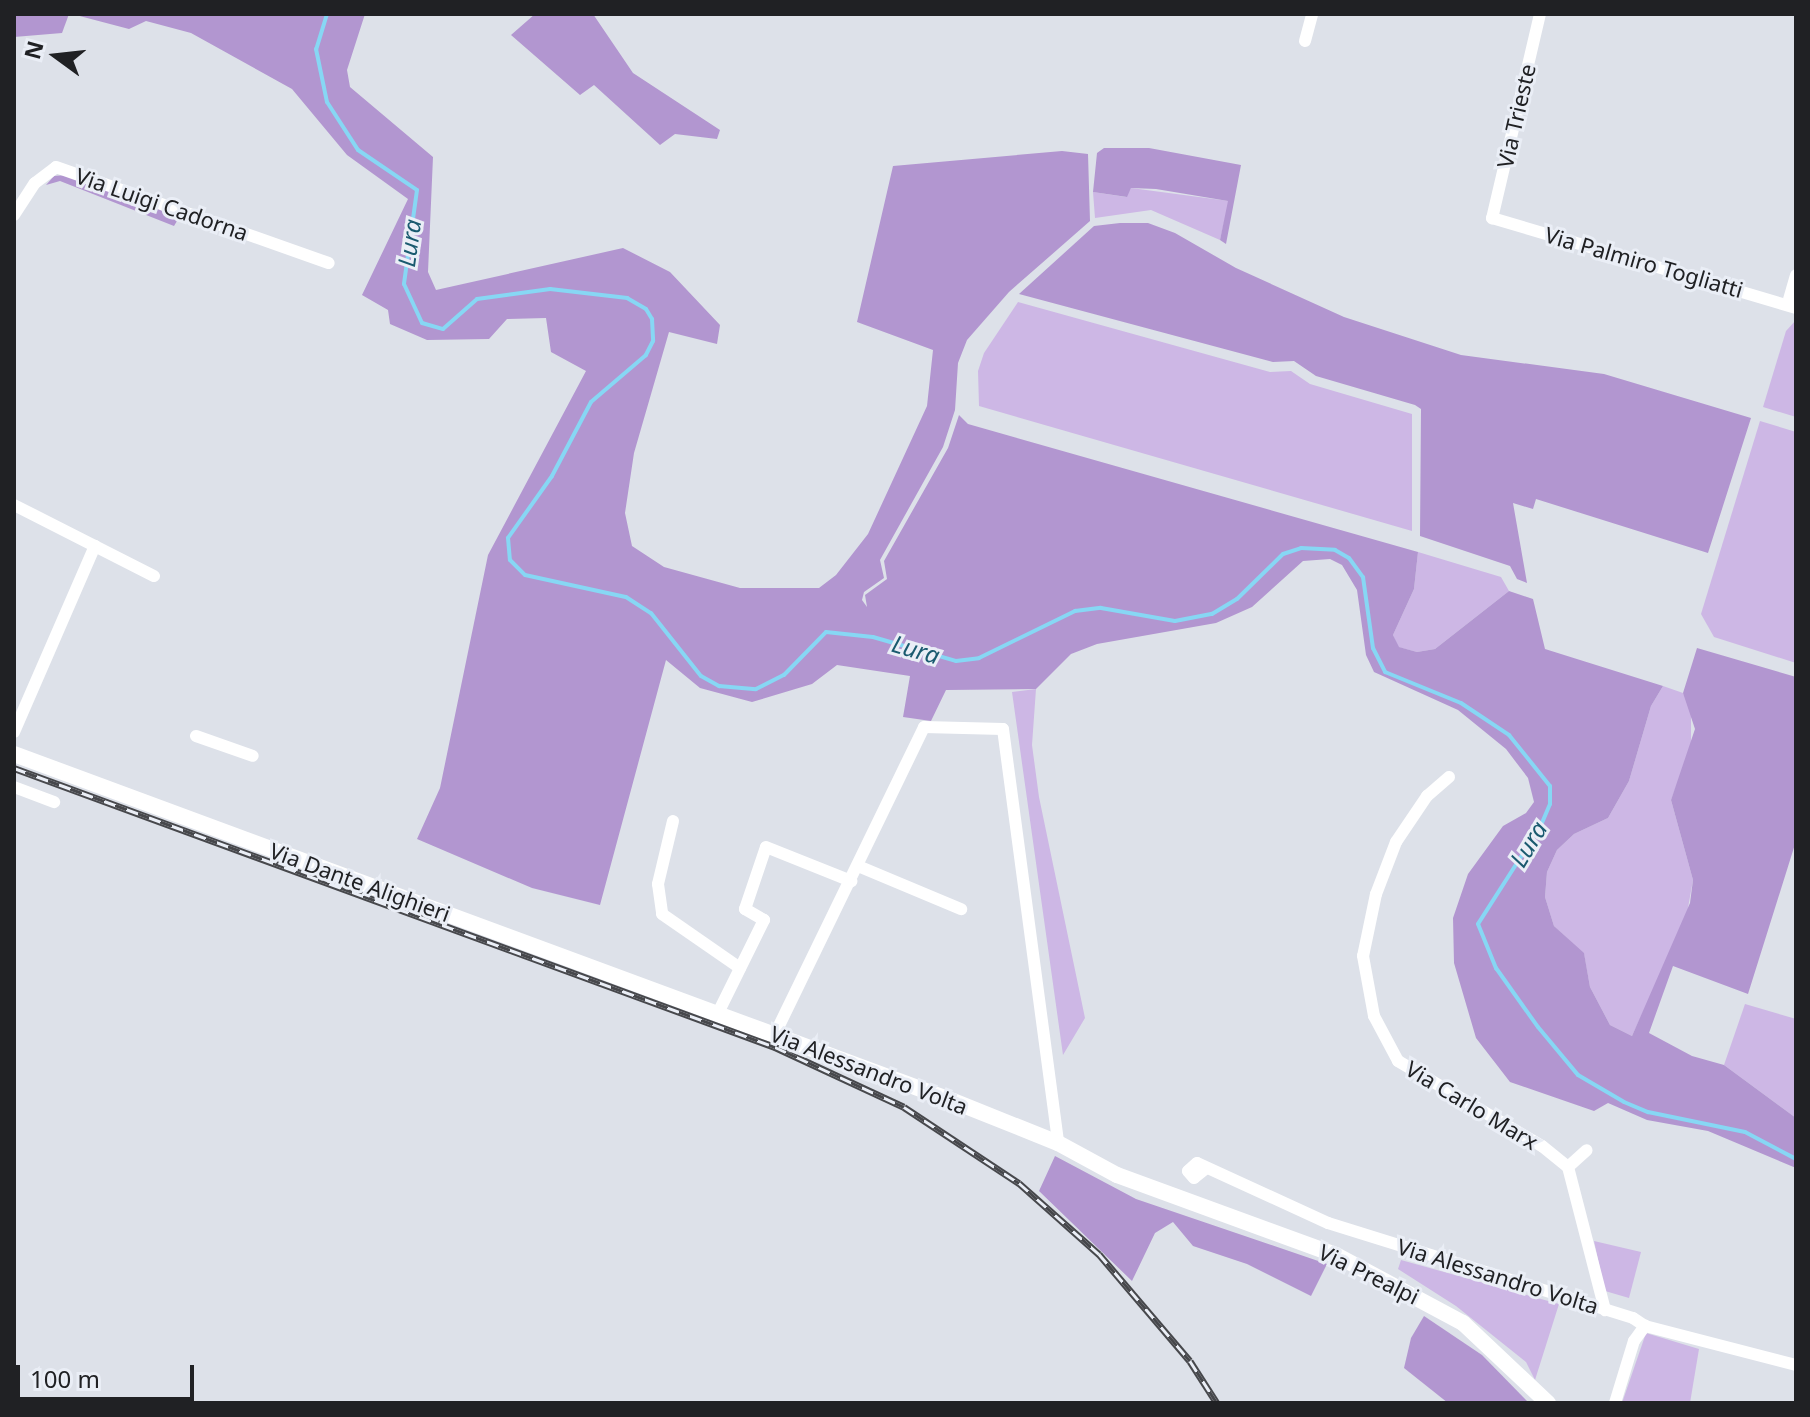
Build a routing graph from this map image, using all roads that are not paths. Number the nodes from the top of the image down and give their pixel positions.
1 (1312, 14) edge
2 (1540, 14) edge
3 (1305, 41) dead end
4 (14, 215) edge
5 (1492, 218) joint
6 (329, 263) dead end
7 (1796, 275) edge
8 (1792, 305) edge
9 (14, 505) edge
10 (95, 546) junction
11 (154, 576) dead end
12 (14, 732) edge
13 (196, 736) dead end
14 (14, 754) edge
15 (253, 756) dead end
16 (1449, 777) dead end
17 (14, 787) edge
18 (54, 802) dead end
19 (673, 821) dead end
20 (858, 866) junction
21 (851, 881) junction
22 (961, 909) dead end
23 (740, 968) junction
24 (712, 1011) junction
25 (775, 1034) junction
26 (1058, 1143) junction
27 (1587, 1150) dead end
28 (1568, 1167) junction
29 (1205, 1169) dead end
30 (1162, 1192) joint
31 (1605, 1310) junction
32 (1645, 1326) junction
33 (1796, 1365) edge
34 (1548, 1403) edge
35 (1615, 1403) edge

1 - 3 street
2 - 5 street, Via Trieste
4 - 6 street, Via Luigi Cadorna
5 - 8 street, Via Palmiro Togliatti
7 - 8 street
9 - 10 street
10 - 11 street
10 - 12 street
13 - 15 street
14 - 24 street, Via Dante Alighieri
16 - 28 street, Via Carlo Marx
17 - 18 street
19 - 23 street
20 - 21 street
20 - 22 street
20 - 26 street
21 - 23 street
21 - 25 street
23 - 24 street
24 - 25 street, Via Alessandro Volta
25 - 26 street, Via Alessandro Volta
26 - 30 street, Via Alessandro Volta
27 - 28 street
28 - 31 street
29 - 31 street, Via Alessandro Volta
30 - 34 street, Via Prealpi
31 - 32 street, Via Alessandro Volta
32 - 33 street, Via Alessandro Volta
32 - 35 street

